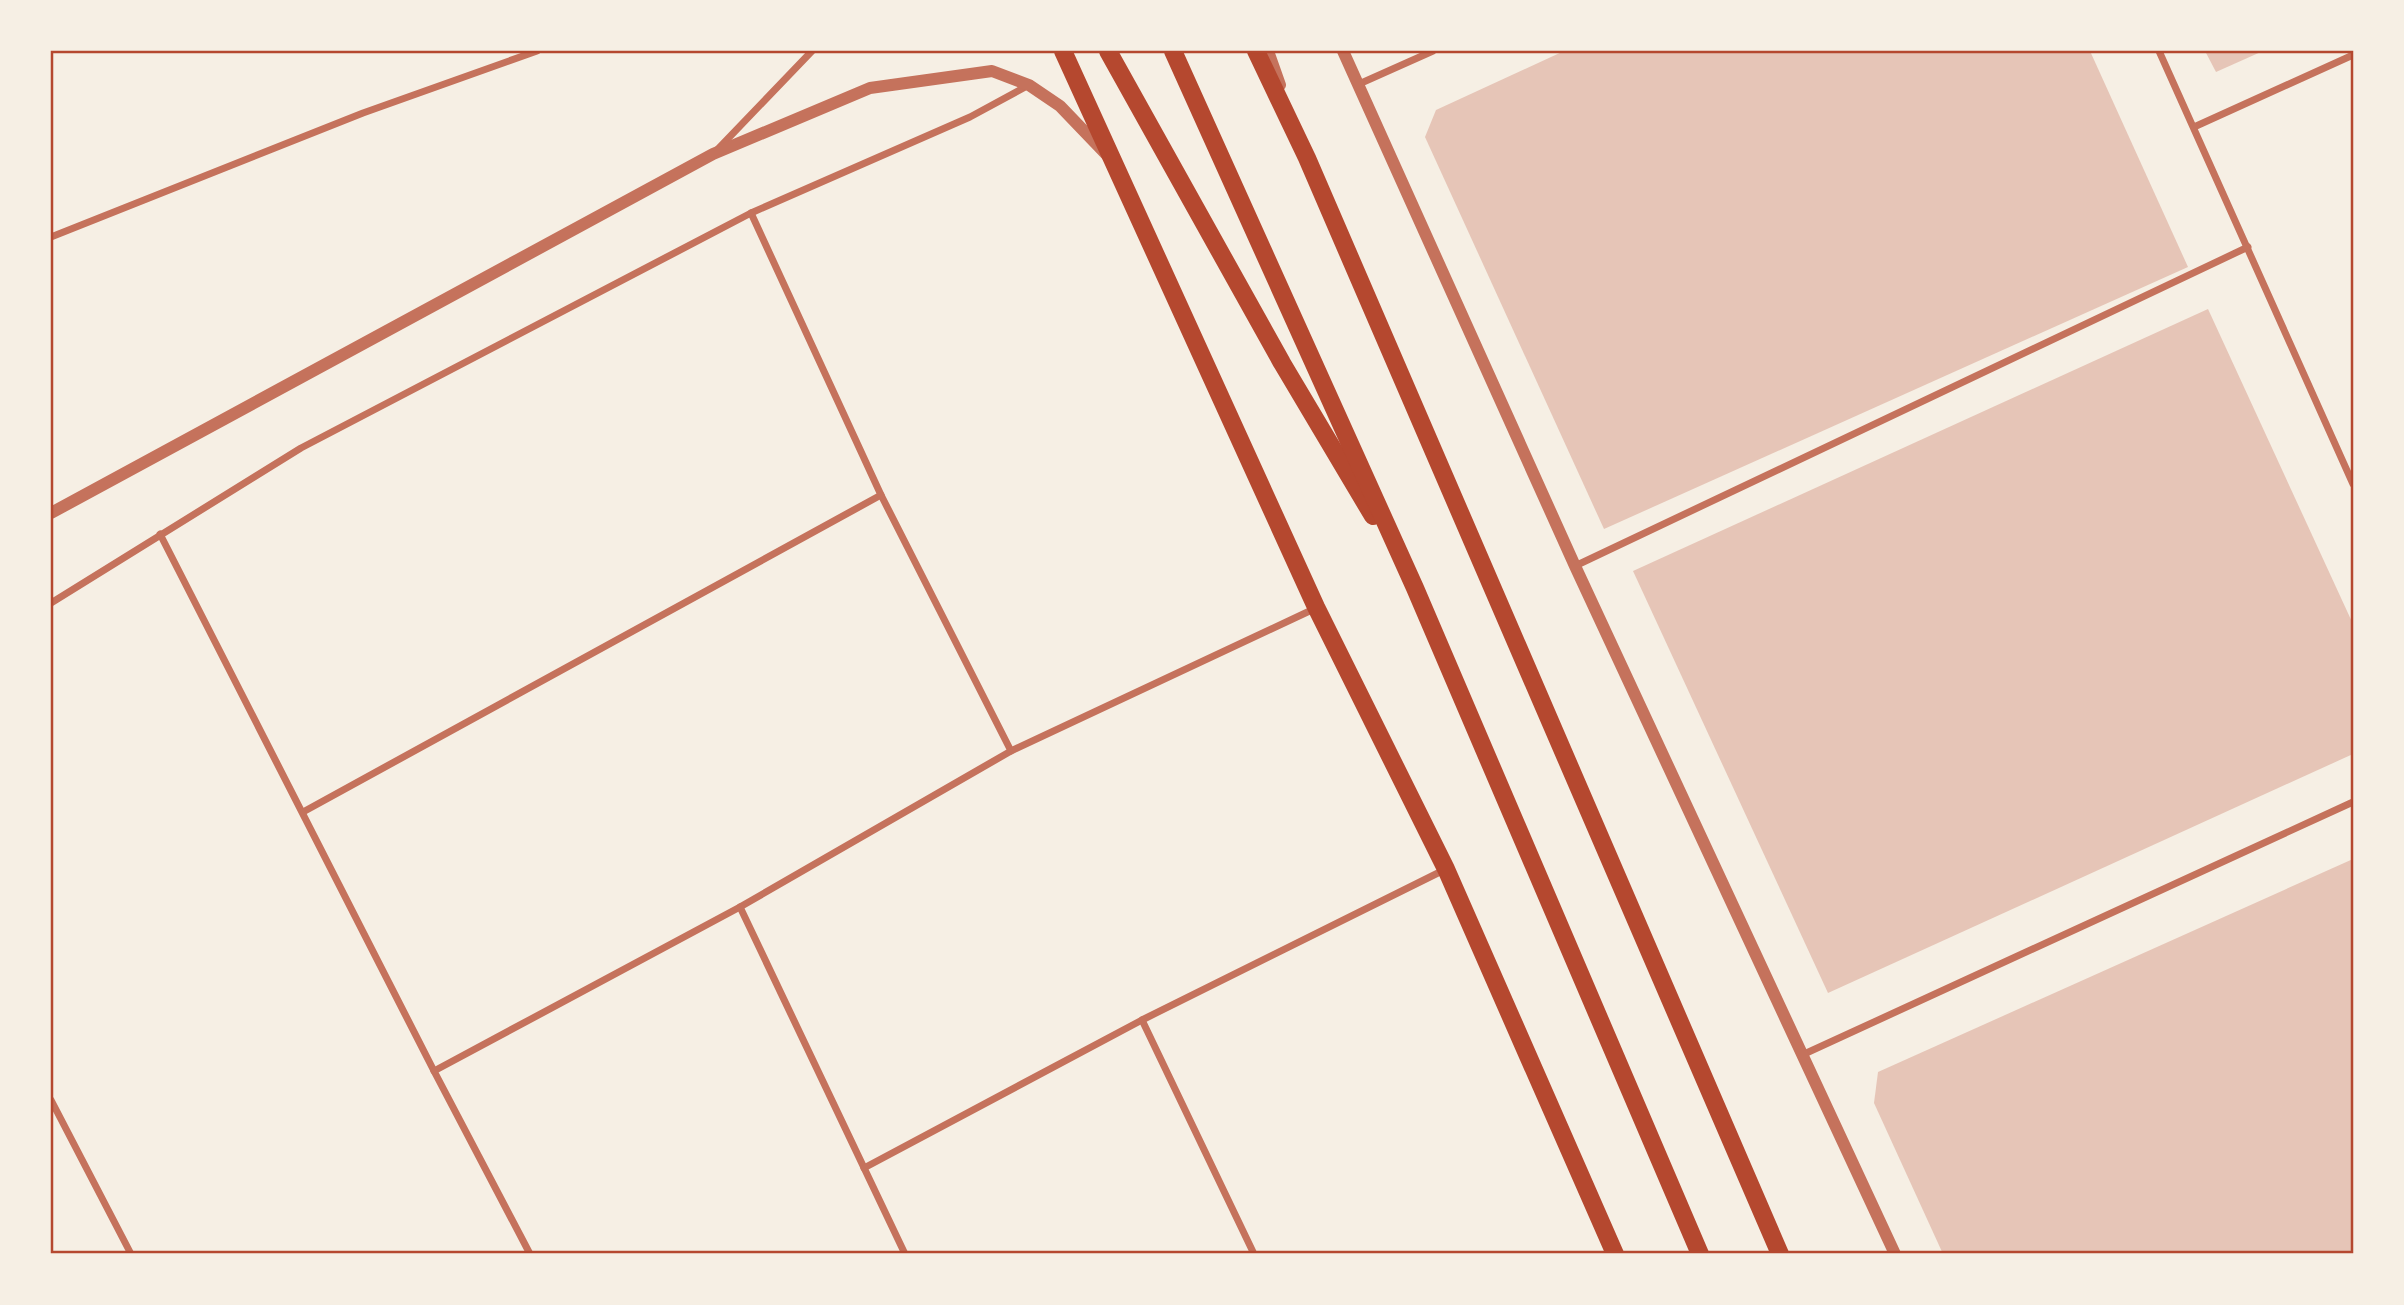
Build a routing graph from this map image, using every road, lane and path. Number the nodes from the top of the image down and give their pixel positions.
1 (537, 51) edge
2 (812, 51) edge
3 (1063, 51) edge
4 (1108, 51) edge
5 (1173, 51) edge
6 (1256, 51) edge
7 (1268, 51) edge
8 (1343, 51) edge
9 (1433, 51) edge
10 (2160, 51) edge
11 (2353, 55) edge
12 (1359, 84) junction
13 (1029, 85) junction
14 (2193, 127) junction
15 (713, 154) junction
16 (1307, 158) junction
17 (1114, 163) junction
18 (751, 214) junction
19 (51, 237) edge
20 (2248, 247) junction
21 (2353, 484) edge
22 (881, 495) junction
23 (51, 513) edge
24 (160, 534) junction
25 (1575, 566) junction
26 (1415, 587) junction
27 (51, 603) edge
28 (1316, 607) junction
29 (1011, 751) junction
30 (2353, 803) edge
31 (303, 812) junction
32 (1446, 869) junction
33 (740, 907) junction
34 (1142, 1020) junction
35 (1802, 1055) junction
36 (434, 1071) junction
37 (51, 1100) edge
38 (864, 1168) junction
39 (131, 1254) edge
40 (530, 1254) edge
41 (905, 1254) edge
42 (1254, 1254) edge
43 (1615, 1254) edge
44 (1700, 1254) edge
45 (1780, 1254) edge
46 (1895, 1254) edge

1 - 19 street
2 - 15 street
3 - 17 main road
4 - 26 main road
5 - 26 main road
6 - 16 main road
7 - 16 street
8 - 12 street
9 - 12 street
10 - 14 street
11 - 14 street
12 - 25 street
13 - 15 street
13 - 17 street
13 - 18 street
14 - 20 street
15 - 23 street
16 - 45 main road
17 - 28 main road
18 - 22 street
18 - 24 street
20 - 21 street
20 - 25 street
22 - 29 street
22 - 31 street
24 - 27 street
24 - 31 street
25 - 35 street
26 - 44 main road
28 - 29 street
28 - 32 main road
29 - 33 street
30 - 35 street
31 - 36 street
32 - 34 street
32 - 43 main road
33 - 36 street
33 - 38 street
34 - 38 street
34 - 42 street
35 - 46 street
36 - 40 street
37 - 39 street
38 - 41 street

